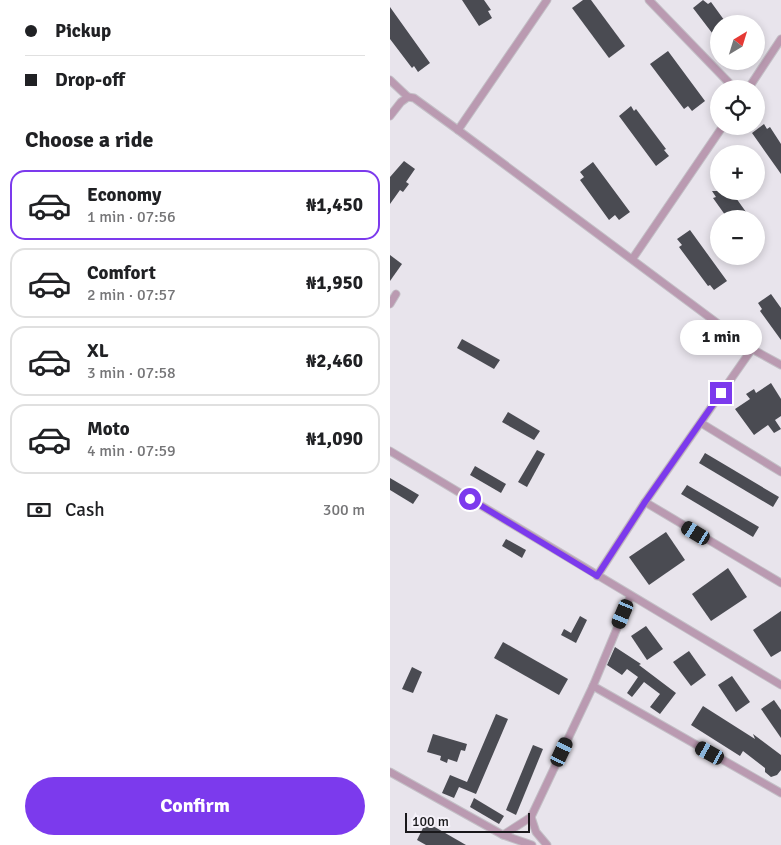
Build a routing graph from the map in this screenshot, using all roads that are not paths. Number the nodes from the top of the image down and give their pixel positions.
1 (547, 0) edge
2 (648, 0) edge
3 (781, 39) edge
4 (390, 80) edge
5 (727, 80) edge
6 (754, 80) edge
7 (408, 97) junction
8 (390, 116) edge
9 (458, 130) junction
10 (716, 135) edge
11 (633, 258) junction
12 (396, 294) dead end
13 (390, 304) edge
14 (752, 348) junction
15 (781, 365) edge
16 (701, 423) junction
17 (390, 451) edge
18 (781, 472) edge
19 (645, 502) junction
20 (597, 576) junction
21 (781, 583) edge
22 (630, 597) junction
23 (781, 685) edge
24 (593, 686) junction
25 (390, 772) edge
26 (780, 790) edge
27 (531, 817) junction
28 (504, 835) junction
29 (532, 845) edge
30 (547, 845) edge

1 - 9 street
2 - 5 street
3 - 6 street
4 - 7 street
7 - 8 street
7 - 9 street
9 - 11 street
10 - 11 street
11 - 14 street
12 - 13 street
14 - 15 street
14 - 16 street
16 - 18 street
16 - 19 street
17 - 20 street
19 - 20 street
19 - 21 street
20 - 22 street
22 - 23 street
22 - 24 street
24 - 26 street
24 - 27 street
25 - 28 street
27 - 28 street
27 - 30 street
28 - 29 street

